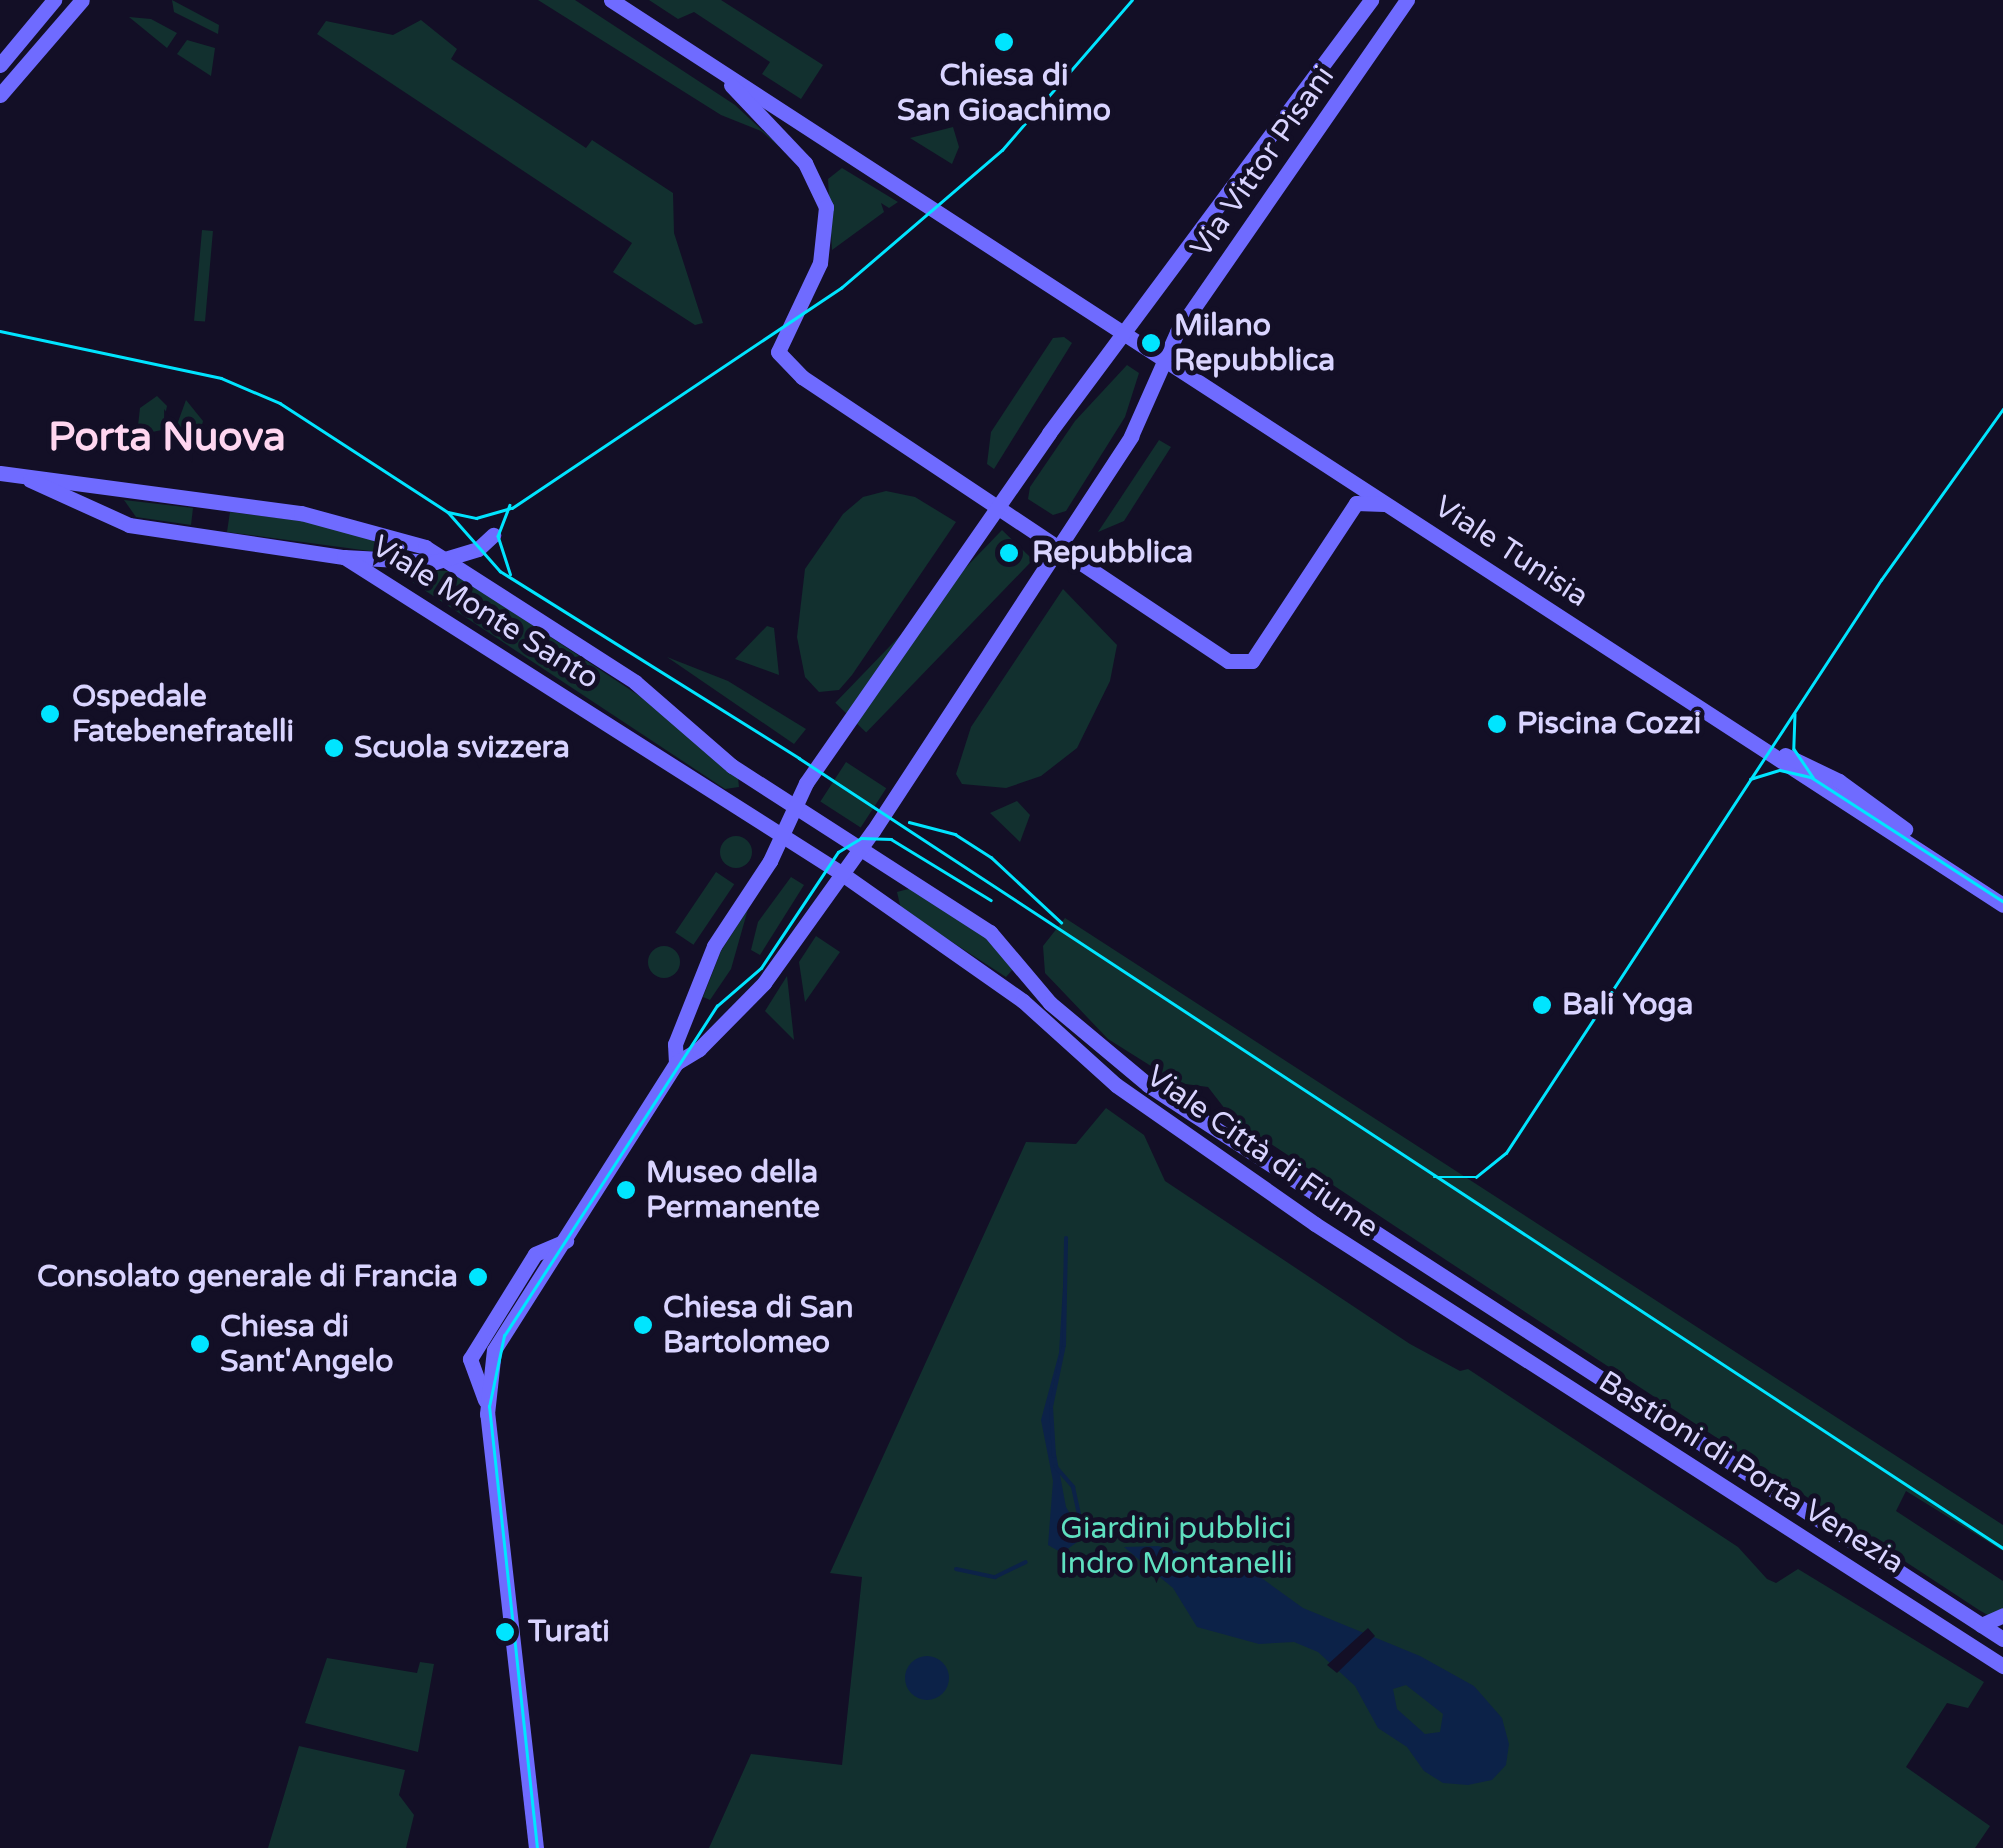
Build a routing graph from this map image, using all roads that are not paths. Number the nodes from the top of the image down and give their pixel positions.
1 (54, 0) edge
2 (82, 0) edge
3 (611, 0) edge
4 (1372, 0) edge
5 (1407, 0) edge
6 (0, 65) edge
7 (710, 65) junction
8 (0, 95) edge
9 (1128, 334) junction
10 (1162, 356) junction
11 (0, 472) edge
12 (27, 478) junction
13 (1390, 506) junction
14 (1000, 508) junction
15 (493, 535) dead end
16 (1057, 547) junction
17 (344, 557) junction
18 (446, 560) junction
19 (742, 772) junction
20 (722, 799) junction
21 (794, 806) junction
22 (781, 836) junction
23 (859, 850) junction
24 (838, 872) junction
25 (2003, 905) edge
26 (1050, 1003) joint
27 (676, 1063) junction
28 (566, 1241) junction
29 (1484, 1304) joint
30 (1470, 1325) joint
31 (486, 1404) junction
32 (2003, 1615) edge
33 (1982, 1625) junction
34 (2003, 1638) edge
35 (2003, 1666) edge
36 (536, 1848) edge

1 - 6 street
2 - 8 street
3 - 7 street
4 - 9 street, Via Vittor Pisani
5 - 10 street, Via Vittor Pisani
7 - 9 street, Viale Tunisia
7 - 14 street
9 - 10 street, Viale Tunisia
9 - 14 street, Via Vittor Pisani
10 - 13 street, Viale Tunisia
10 - 16 street, Via Vittor Pisani
11 - 12 street
12 - 17 street
12 - 18 street, Viale Monte Santo
13 - 16 street
13 - 25 street, Viale Tunisia
14 - 16 street
14 - 21 street, Via Vittor Pisani
15 - 18 street
16 - 23 street, Via Vittor Pisani
17 - 18 street
17 - 20 street, Viale Monte Santo
18 - 19 street, Viale Monte Santo
19 - 20 street
19 - 21 street, Viale Monte Santo
20 - 22 street, Viale Monte Santo
21 - 22 street, Via Vittor Pisani
21 - 23 street, Viale Monte Santo
22 - 24 street, Viale Monte Santo
22 - 27 street, Via Vittor Pisani
23 - 24 street, Via Vittor Pisani
23 - 26 street, Viale Monte Santo
24 - 27 street, Via Vittor Pisani
24 - 30 street, Viale Città di Fiume
26 - 29 street, Viale Città di Fiume
27 - 28 street
28 - 31 street
28 - 31 street
29 - 33 street, Bastioni di Porta Venezia
30 - 35 street, Bastioni di Porta Venezia
31 - 36 street
32 - 33 street
33 - 34 street, Bastioni di Porta Venezia

